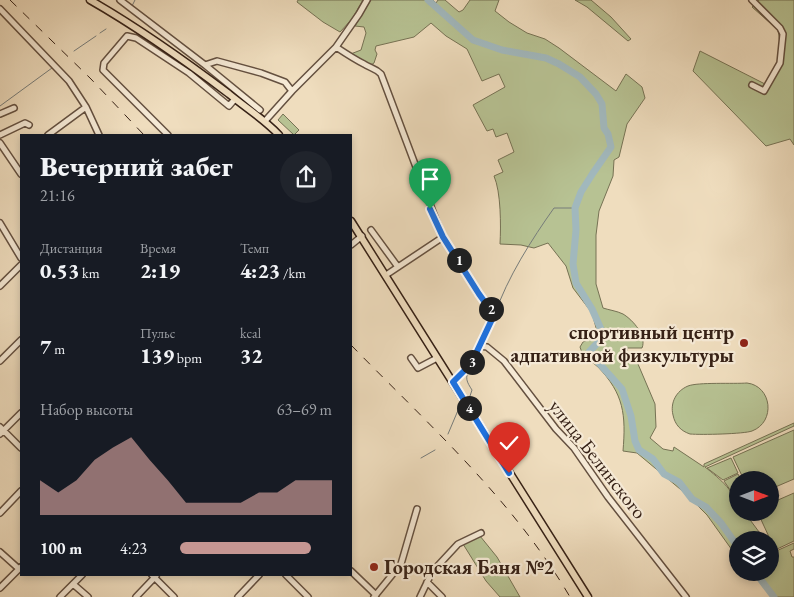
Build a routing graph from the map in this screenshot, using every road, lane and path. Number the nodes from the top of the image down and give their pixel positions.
1 (83, 0) edge
2 (90, 0) edge
3 (120, 0) edge
4 (367, 0) edge
5 (752, 0) edge
6 (0, 9) edge
7 (106, 10) junction
8 (336, 47) junction
9 (205, 65) junction
10 (752, 85) dead end
11 (292, 91) junction
12 (235, 99) junction
13 (86, 107) junction
14 (14, 108) dead end
15 (260, 110) dead end
16 (0, 114) edge
17 (264, 121) junction
18 (29, 125) dead end
19 (49, 134) edge
20 (98, 134) edge
21 (167, 134) edge
22 (278, 134) edge
23 (0, 135) edge
24 (0, 143) edge
25 (20, 173) edge
26 (352, 221) edge
27 (0, 223) edge
28 (371, 230) dead end
29 (362, 236) junction
30 (443, 237) junction
31 (352, 244) edge
32 (20, 256) edge
33 (20, 266) edge
34 (398, 267) junction
35 (386, 275) junction
36 (0, 286) edge
37 (20, 341) edge
38 (480, 346) junction
39 (411, 358) dead end
40 (438, 358) junction
41 (0, 361) edge
42 (453, 382) junction
43 (20, 414) edge
44 (1, 431) edge
45 (20, 447) edge
46 (20, 492) edge
47 (417, 509) dead end
48 (0, 513) edge
49 (481, 533) dead end
50 (0, 552) edge
51 (20, 568) edge
52 (352, 571) edge
53 (81, 576) edge
54 (154, 576) edge
55 (258, 576) edge
56 (287, 576) edge
57 (427, 582) junction
58 (73, 584) junction
59 (0, 588) edge
60 (241, 596) edge
61 (375, 596) edge
62 (60, 597) edge
63 (88, 597) edge
64 (136, 597) edge
65 (174, 597) edge
66 (308, 597) edge
67 (420, 597) edge
68 (442, 597) edge
69 (588, 597) edge
70 (686, 597) edge

1 - 7 main road
2 - 7 main road
3 - 9 street
4 - 8 street
5 - 10 street
6 - 13 street
7 - 12 main road
8 - 11 street
8 - 30 street
9 - 11 street
9 - 15 street
11 - 17 street
12 - 17 main road
12 - 21 street
13 - 19 street
13 - 20 street
14 - 16 street
17 - 22 main road
18 - 23 street
24 - 25 street
26 - 29 main road
27 - 32 street
28 - 34 street
29 - 31 street
29 - 35 main road
30 - 34 street
30 - 38 street
33 - 36 street
34 - 35 street
35 - 40 main road
37 - 41 street
38 - 42 street
38 - 70 street, улица Белинского
39 - 40 street
40 - 42 main road
42 - 69 main road
43 - 44 street
44 - 45 street
46 - 48 street
47 - 61 street
49 - 57 street
50 - 51 street
51 - 59 street
52 - 61 street
53 - 58 street
54 - 64 street
54 - 65 street
55 - 60 street
56 - 66 street
57 - 67 street
57 - 68 street
58 - 62 street
58 - 63 street

